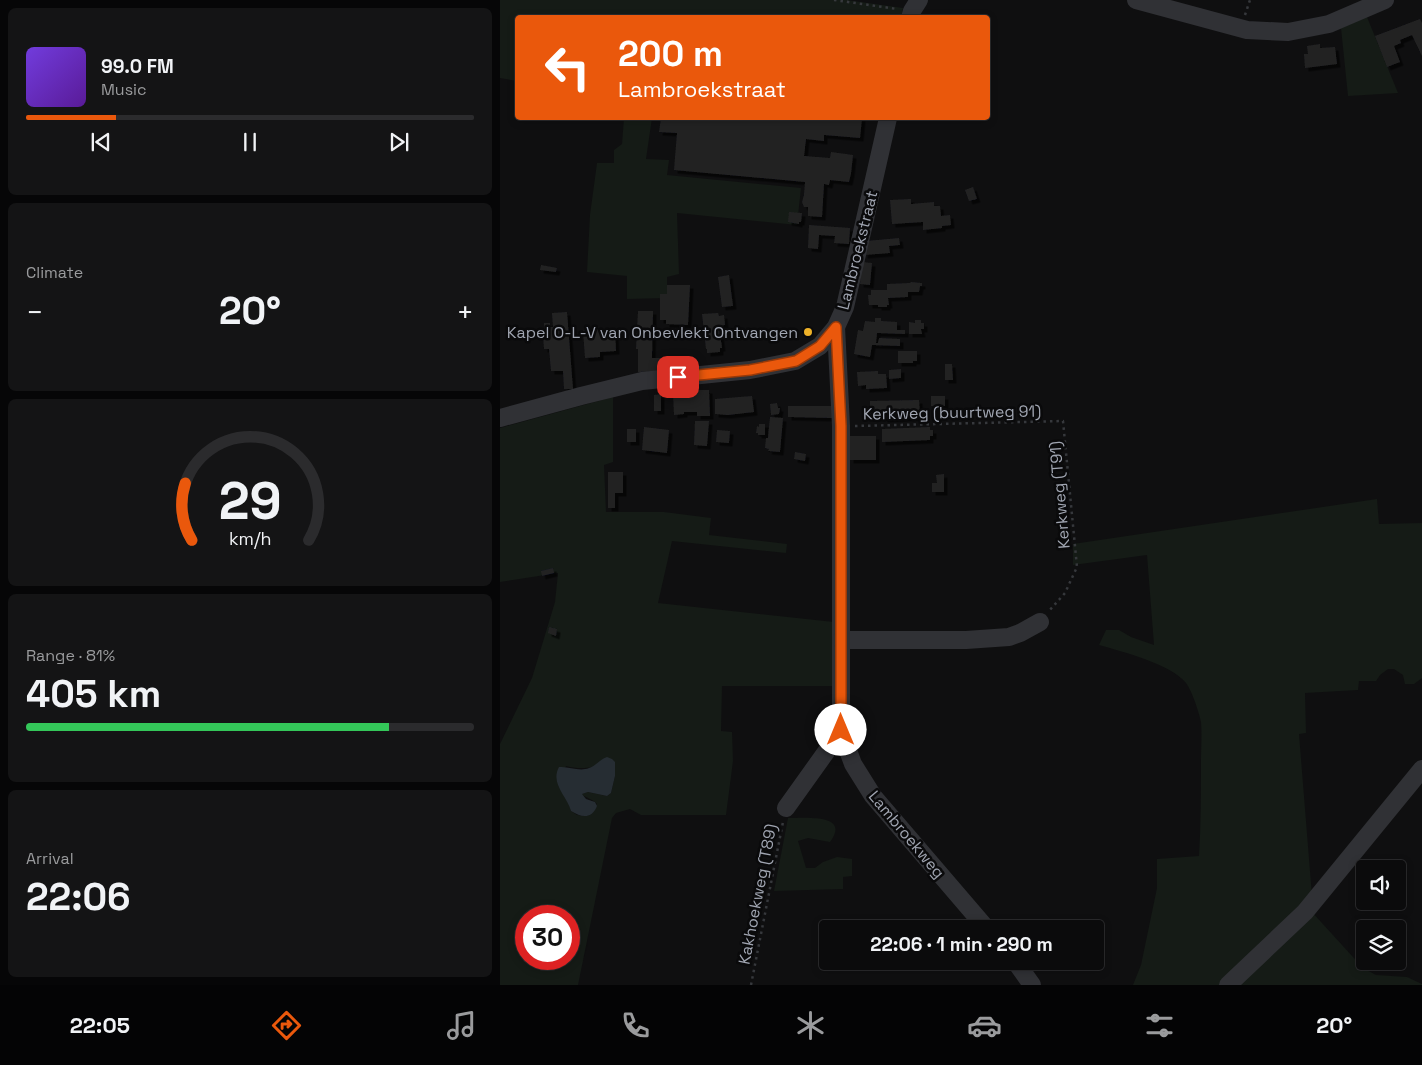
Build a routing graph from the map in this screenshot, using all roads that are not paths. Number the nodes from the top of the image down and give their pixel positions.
1 (1136, 0) edge
2 (1385, 0) edge
3 (888, 120) edge
4 (836, 327) junction
5 (500, 418) edge
6 (1040, 622) road end
7 (841, 640) junction
8 (841, 730) junction
9 (1422, 769) edge
10 (786, 808) road end
11 (979, 920) edge
12 (1021, 970) edge
13 (1032, 985) edge
14 (1228, 985) edge

1 - 2 street
3 - 4 street, Lambroekstraat
4 - 5 street, Lambroekstraat
4 - 7 street, Lambroekweg
6 - 7 street
7 - 8 street, Lambroekweg
8 - 10 street
8 - 11 street, Lambroekweg
9 - 14 street
12 - 13 street

